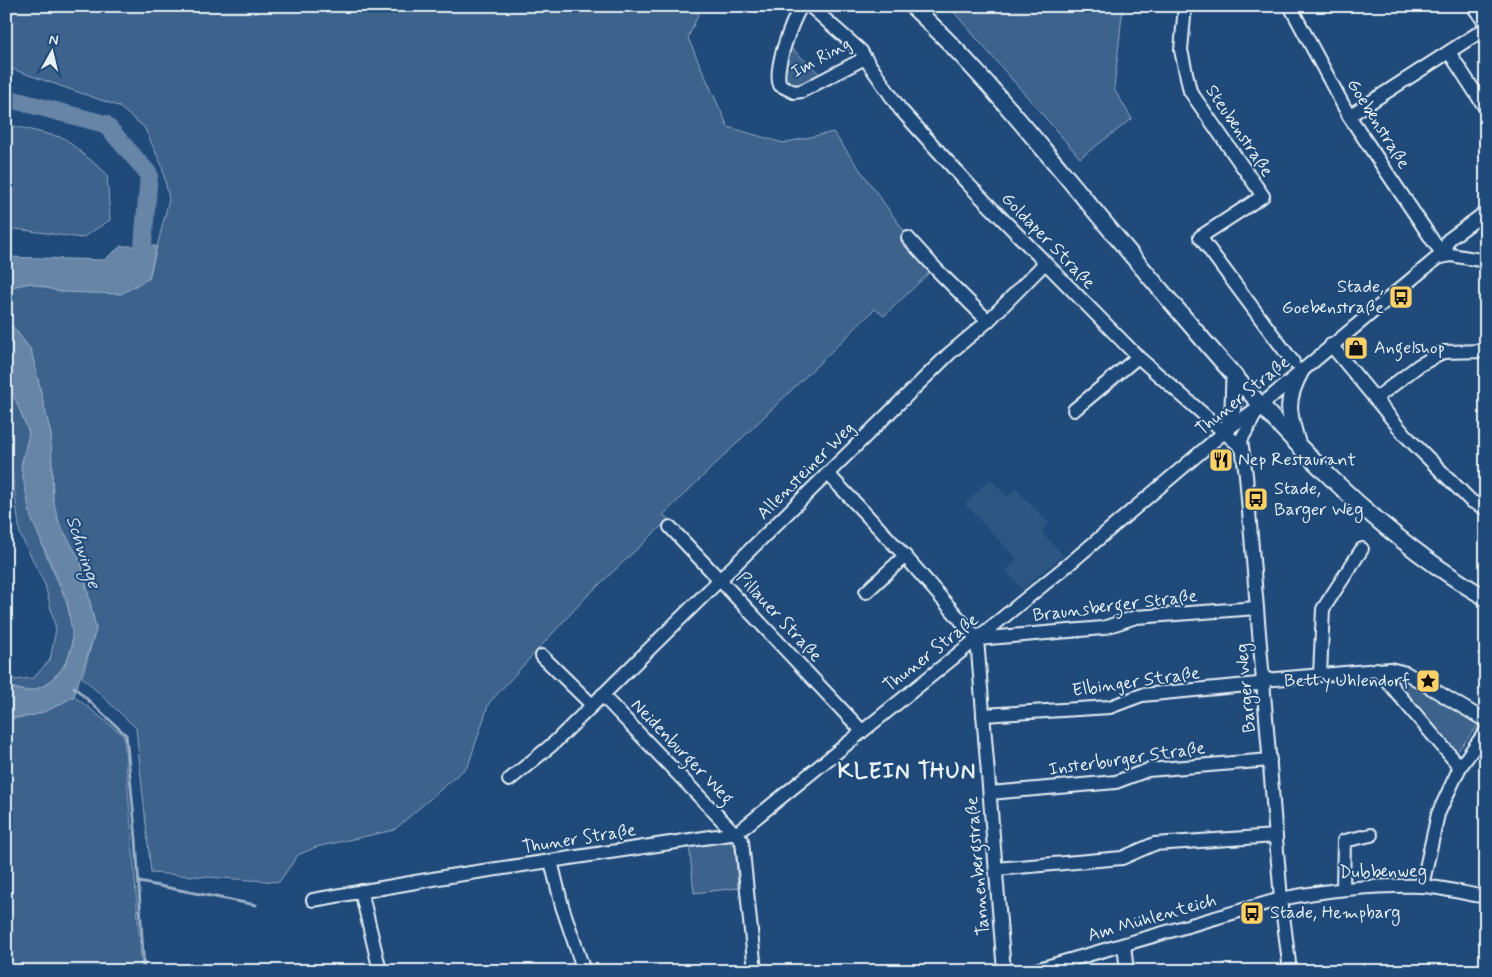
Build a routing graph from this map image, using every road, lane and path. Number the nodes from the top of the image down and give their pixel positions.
1 (801, 6) edge
2 (810, 6) edge
3 (912, 6) edge
4 (1185, 6) edge
5 (1290, 6) edge
6 (1473, 6) edge
7 (1486, 24) edge
8 (1486, 28) edge
9 (1450, 52) junction
10 (864, 58) junction
11 (1486, 109) edge
12 (1349, 116) junction
13 (1486, 212) edge
14 (908, 238) dead end
15 (1445, 255) junction
16 (1486, 261) edge
17 (1045, 263) junction
18 (988, 321) junction
19 (1331, 345) junction
20 (1486, 351) edge
21 (1138, 357) junction
22 (1297, 367) junction
23 (1234, 377) junction
24 (1375, 399) junction
25 (1260, 406) junction
26 (1074, 410) dead end
27 (1226, 431) junction
28 (1298, 446) junction
29 (1241, 447) junction
30 (828, 474) junction
31 (1486, 509) edge
32 (670, 527) dead end
33 (1362, 549) dead end
34 (904, 556) junction
35 (720, 580) junction
36 (866, 592) dead end
37 (1486, 598) edge
38 (1257, 608) junction
39 (977, 639) junction
40 (542, 656) dead end
41 (1377, 669) junction
42 (1320, 675) junction
43 (1263, 680) junction
44 (602, 695) junction
45 (592, 705) junction
46 (983, 715) junction
47 (1486, 721) edge
48 (862, 731) junction
49 (1486, 732) edge
50 (1270, 760) junction
51 (1460, 767) junction
52 (509, 780) dead end
53 (990, 793) junction
54 (736, 833) junction
55 (1371, 835) dead end
56 (1276, 836) junction
57 (551, 861) junction
58 (996, 869) junction
59 (1422, 886) junction
60 (1343, 889) junction
61 (361, 890) junction
62 (1486, 897) edge
63 (1281, 899) junction
64 (313, 900) dead end
65 (1124, 945) junction
66 (380, 971) edge
67 (584, 971) edge
68 (754, 971) edge
69 (1004, 971) edge
70 (1032, 971) edge
71 (1127, 971) edge
72 (1290, 971) edge

1 - 10 street, Im Ring
2 - 10 street, Im Ring
3 - 23 main road
4 - 22 street, Steubenstraße
5 - 12 street, Goebenstraße
6 - 7 street
8 - 9 street
9 - 11 street
9 - 12 street
10 - 17 street, Goldaper Straße
12 - 15 street, Goebenstraße
13 - 15 street
14 - 18 street
15 - 16 street
15 - 19 street, Thuner Straße
17 - 18 street, Allensteiner Weg
17 - 21 street, Goldaper Straße
18 - 30 street, Allensteiner Weg
19 - 22 street, Thuner Straße
19 - 24 street
20 - 24 street
21 - 26 street
21 - 27 street, Goldaper Straße
22 - 25 street, Thuner Straße
22 - 28 main road
23 - 25 main road
23 - 27 main road
24 - 31 street
25 - 27 street, Thuner Straße
25 - 28 main road
25 - 29 street
27 - 29 street, Goldaper Straße
27 - 39 street, Thuner Straße
28 - 37 main road
29 - 38 street, Barger Weg
30 - 34 street
30 - 35 street, Allensteiner Weg
32 - 35 street, Pillauer Straße
33 - 42 street
34 - 36 street
34 - 39 street
35 - 44 street, Allensteiner Weg
35 - 48 street, Pillauer Straße
38 - 39 street, Braunsberger Straße
38 - 43 street, Barger Weg
39 - 46 street, Tannenbergstraße
39 - 48 street, Thuner Straße
40 - 45 street
41 - 42 street, Elbinger Straße
41 - 47 street, Elbinger Straße
41 - 51 street
42 - 43 street, Elbinger Straße
43 - 46 street, Elbinger Straße
43 - 50 street, Barger Weg
44 - 45 street, Allensteiner Weg
44 - 54 street, Neidenburger Weg
45 - 52 street, Allensteiner Weg
46 - 53 street, Tannenbergstraße
48 - 54 street, Thuner Straße
49 - 51 street
50 - 53 street, Insterburger Straße
50 - 56 street, Barger Weg
51 - 59 street
53 - 58 street, Tannenbergstraße
54 - 57 street, Thuner Straße
54 - 68 street
55 - 60 street
56 - 58 street
56 - 63 street, Barger Weg
57 - 61 street, Thuner Straße
57 - 67 street
58 - 69 street, Tannenbergstraße
59 - 60 street, Dubbenweg
59 - 62 street, Dubbenweg
60 - 63 street, Dubbenweg
61 - 64 street, Thuner Straße
61 - 66 street
63 - 65 street, Am Mühlenteich
63 - 72 street, Barger Weg
65 - 70 street, Am Mühlenteich
65 - 71 street

